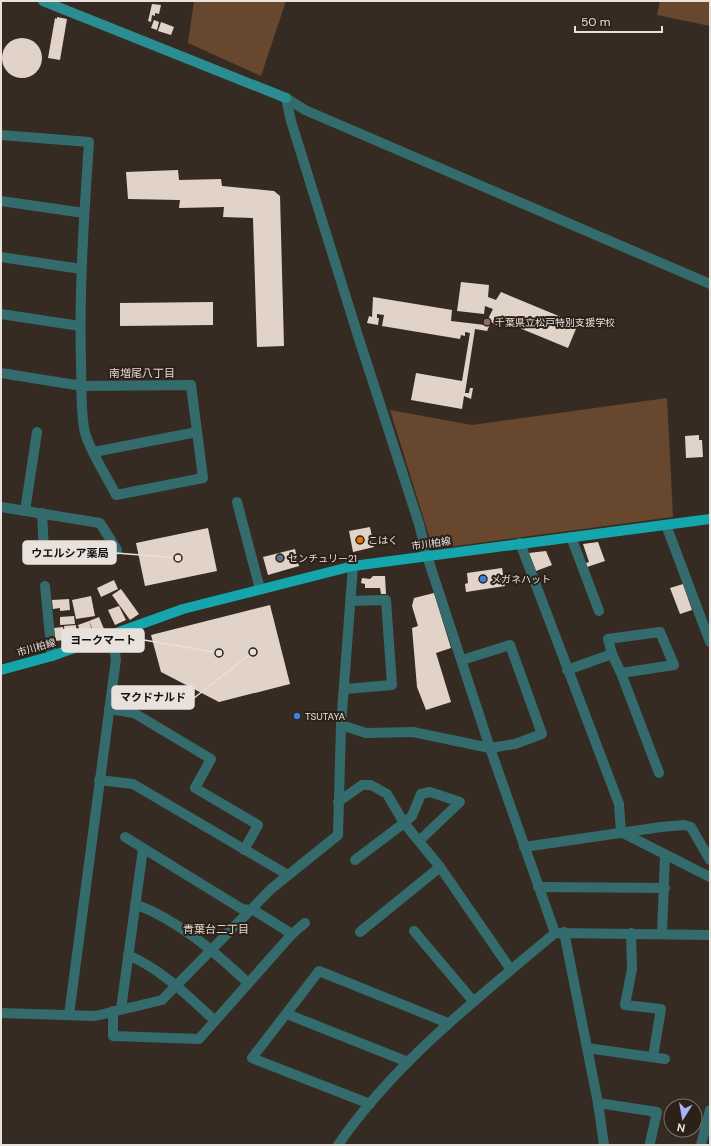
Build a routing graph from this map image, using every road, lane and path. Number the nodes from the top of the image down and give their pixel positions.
1 (43, 1) edge
2 (286, 98) junction
3 (1, 135) edge
4 (1, 201) edge
5 (84, 212) junction
6 (1, 258) edge
7 (81, 269) junction
8 (710, 284) edge
9 (1, 314) edge
10 (80, 326) junction
11 (1, 373) edge
12 (82, 386) junction
13 (37, 432) dead end
14 (196, 432) junction
15 (94, 452) junction
16 (236, 502) dead end
17 (1, 507) edge
18 (25, 511) junction
19 (42, 514) junction
20 (710, 519) edge
21 (666, 525) junction
22 (571, 537) junction
23 (520, 543) junction
24 (117, 550) dead end
25 (44, 551) dead end
26 (427, 556) junction
27 (353, 566) junction
28 (45, 586) dead end
29 (260, 589) junction
30 (351, 601) junction
31 (599, 611) dead end
32 (112, 636) junction
33 (710, 642) edge
34 (612, 654) junction
35 (52, 656) junction
36 (462, 660) junction
37 (1, 670) edge
38 (567, 670) junction
39 (622, 673) junction
40 (345, 689) junction
41 (109, 709) junction
42 (341, 725) junction
43 (490, 748) junction
44 (659, 773) dead end
45 (99, 780) junction
46 (338, 802) junction
47 (404, 823) junction
48 (621, 832) junction
49 (125, 837) dead end
50 (419, 841) junction
51 (524, 847) junction
52 (143, 849) junction
53 (244, 850) junction
54 (665, 855) junction
55 (355, 860) dead end
56 (710, 860) edge
57 (440, 867) junction
58 (288, 875) junction
59 (710, 877) edge
60 (538, 888) junction
61 (665, 888) junction
62 (135, 904) junction
63 (249, 910) junction
64 (305, 923) dead end
65 (414, 931) dead end
66 (360, 932) dead end
67 (560, 933) junction
68 (632, 933) junction
69 (292, 934) junction
70 (662, 934) junction
71 (710, 935) edge
72 (212, 949) junction
73 (128, 955) junction
74 (511, 970) junction
75 (248, 983) junction
76 (177, 986) junction
77 (473, 1001) junction
78 (117, 1010) junction
79 (1, 1014) edge
80 (287, 1014) junction
81 (69, 1015) junction
82 (214, 1020) junction
83 (448, 1023) junction
84 (587, 1048) junction
85 (653, 1057) junction
86 (665, 1059) dead end
87 (408, 1062) junction
88 (598, 1103) junction
89 (370, 1104) junction
90 (710, 1110) edge
91 (650, 1143) dead end
92 (338, 1145) edge
93 (604, 1145) edge
94 (701, 1145) edge

1 - 2 street
2 - 8 street
2 - 26 street
3 - 5 street
4 - 5 street
5 - 7 street
6 - 7 street
7 - 10 street
9 - 10 street
10 - 12 street
11 - 12 street
12 - 14 street
12 - 15 street
13 - 18 street
14 - 15 street
14 - 15 street
16 - 29 street
17 - 18 street
18 - 19 street
19 - 24 street
19 - 25 street
20 - 21 main road, 市川柏線
21 - 22 main road, 市川柏線
21 - 33 street
22 - 23 main road, 市川柏線
22 - 31 street
23 - 26 main road, 市川柏線
23 - 38 street
26 - 27 main road, 市川柏線
26 - 36 street
27 - 29 main road, 市川柏線
27 - 30 street
28 - 35 street
29 - 32 main road, 市川柏線
30 - 40 street
30 - 40 street
32 - 35 main road, 市川柏線
32 - 41 street
34 - 38 street
34 - 39 street
34 - 39 street
35 - 37 main road, 市川柏線
36 - 43 street
36 - 43 street
38 - 48 street
39 - 44 street
40 - 42 street
41 - 45 street
41 - 53 street
42 - 43 street
42 - 46 street
43 - 51 street
45 - 53 street
45 - 81 street
46 - 47 street
46 - 58 street
47 - 50 street
47 - 50 street
47 - 55 street
48 - 51 street
48 - 54 street
48 - 56 street
49 - 52 street
50 - 57 street
51 - 60 street
52 - 62 street
52 - 63 street
53 - 58 street
54 - 59 street
54 - 61 street
57 - 66 street
57 - 74 street
58 - 63 street
60 - 61 street
60 - 67 street
61 - 70 street
62 - 72 street
62 - 73 street
63 - 69 street
63 - 72 street
64 - 69 street
65 - 77 street
67 - 68 street
67 - 74 street
67 - 84 street
68 - 70 street
68 - 85 street
69 - 75 street
70 - 71 street
72 - 75 street
72 - 76 street
73 - 76 street
73 - 78 street
74 - 77 street
75 - 82 street
76 - 78 street
76 - 82 street
77 - 83 street
78 - 81 street
78 - 82 street
79 - 81 street
80 - 83 street
80 - 87 street
80 - 89 street
83 - 87 street
84 - 85 street
84 - 88 street
85 - 86 street
87 - 89 street
88 - 91 street
88 - 93 street
89 - 92 street
90 - 94 street

